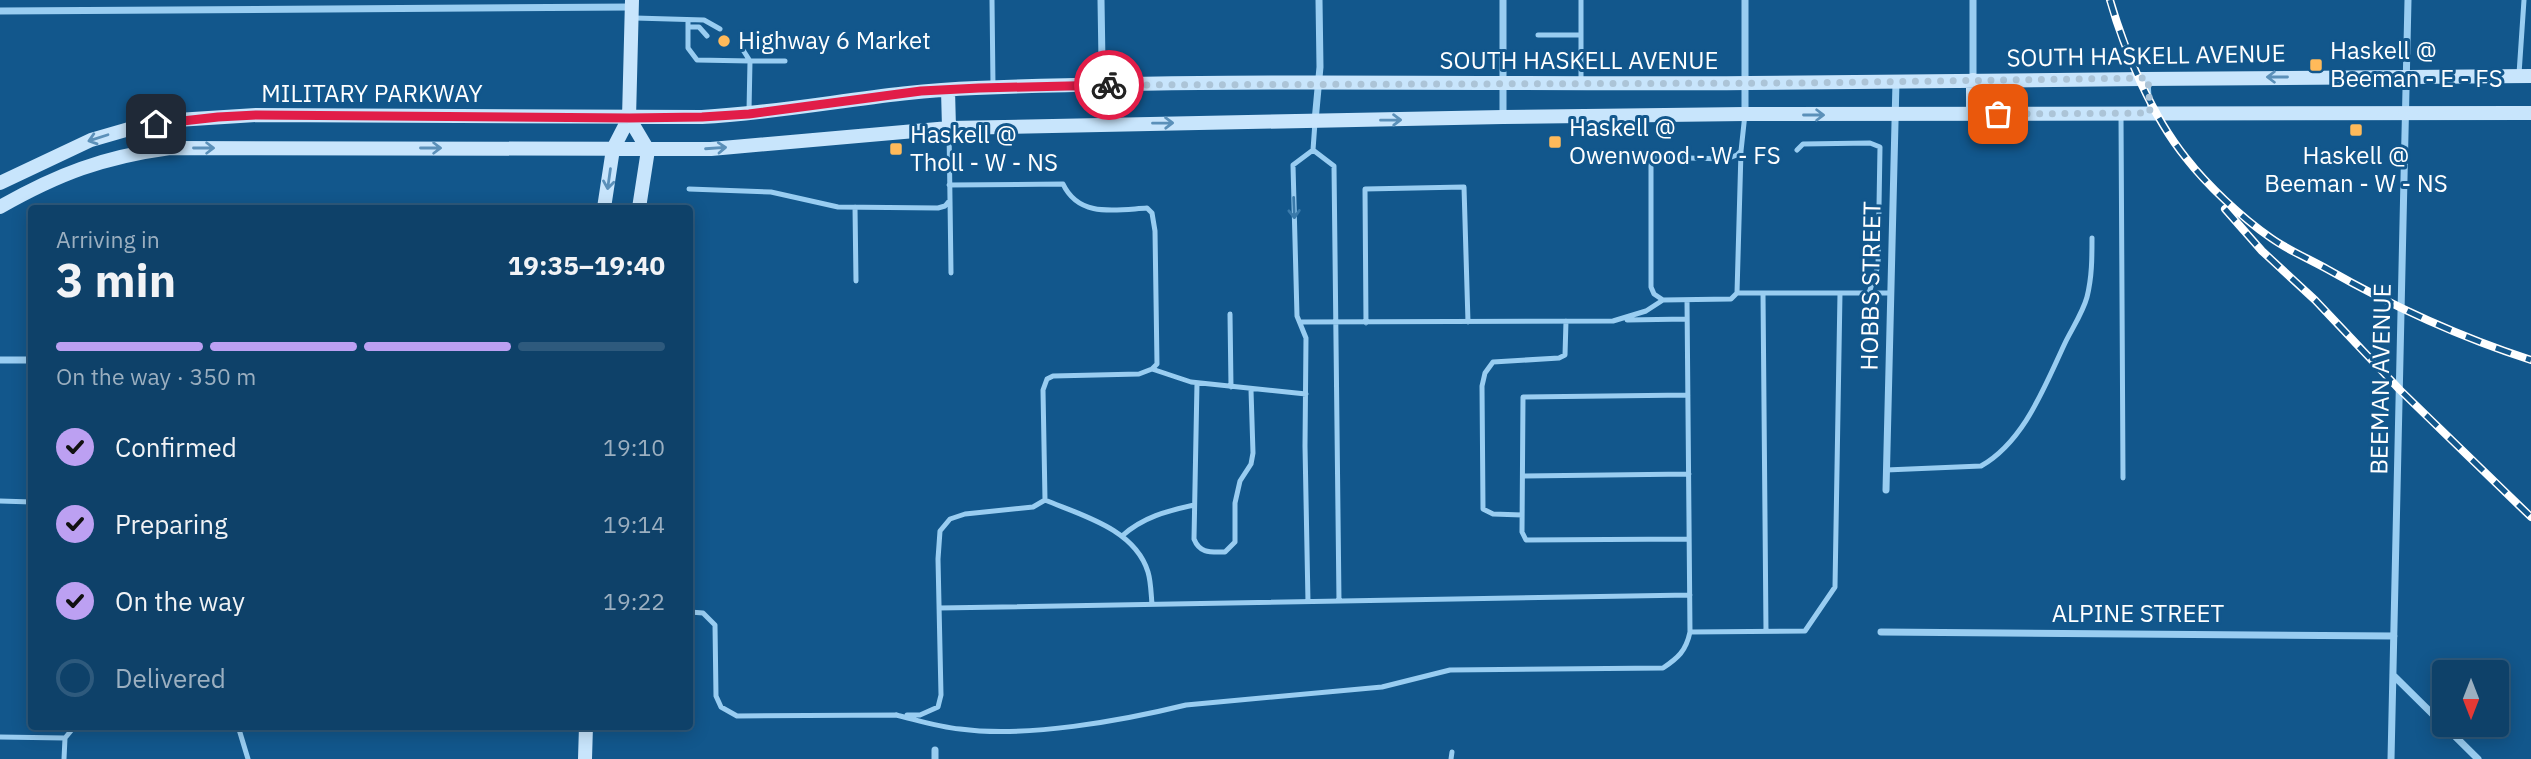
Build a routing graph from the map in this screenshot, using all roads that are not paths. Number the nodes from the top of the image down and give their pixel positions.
1 (131, 0) edge
2 (992, 0) edge
3 (1101, 0) edge
4 (1319, 0) edge
5 (1503, 0) edge
6 (1581, 0) edge
7 (1745, 0) edge
8 (1973, 0) edge
9 (2408, 0) edge
10 (2524, 0) edge
11 (631, 8) edge
12 (131, 10) junction
13 (0, 11) edge
14 (688, 23) junction
15 (720, 29) dead end
16 (1538, 35) dead end
17 (1581, 35) junction
18 (707, 36) dead end
19 (743, 50) dead end
20 (725, 54) dead end
21 (732, 61) junction
22 (750, 61) junction
23 (785, 61) dead end
24 (2525, 76) edge
25 (2407, 77) junction
26 (2148, 78) junction
27 (1973, 80) junction
28 (1896, 82) junction
29 (1318, 83) junction
30 (1503, 83) junction
31 (1581, 83) junction
32 (1745, 83) junction
33 (1102, 86) junction
34 (993, 88) junction
35 (948, 90) junction
36 (2121, 113) junction
37 (2150, 113) junction
38 (2405, 113) junction
39 (2531, 113) edge
40 (749, 114) junction
41 (1745, 114) junction
42 (1973, 114) junction
43 (1894, 116) junction
44 (1503, 117) junction
45 (629, 118) junction
46 (1315, 121) junction
47 (1103, 124) junction
48 (949, 128) junction
49 (613, 149) junction
50 (648, 150) junction
51 (1313, 150) junction
52 (1797, 150) dead end
53 (1741, 151) junction
54 (0, 183) edge
55 (949, 185) junction
56 (689, 190) dead end
57 (950, 201) junction
58 (604, 205) edge
59 (639, 205) edge
60 (0, 207) edge
61 (856, 207) junction
62 (2092, 238) dead end
63 (951, 273) dead end
64 (856, 281) dead end
65 (1737, 293) junction
66 (1763, 293) junction
67 (1840, 293) junction
68 (1869, 293) junction
69 (1891, 293) junction
70 (1662, 300) junction
71 (1687, 300) junction
72 (1230, 314) dead end
73 (1687, 319) junction
74 (1566, 321) junction
75 (1613, 321) junction
76 (1468, 322) junction
77 (1301, 323) junction
78 (1336, 323) junction
79 (1366, 323) junction
80 (0, 360) edge
81 (28, 360) edge
82 (1152, 369) junction
83 (1197, 383) junction
84 (1231, 387) junction
85 (1251, 390) junction
86 (1306, 394) junction
87 (1688, 395) junction
88 (1886, 470) junction
89 (1689, 474) junction
90 (1523, 476) junction
91 (2123, 478) dead end
92 (1886, 490) dead end
93 (1045, 500) junction
94 (0, 501) edge
95 (28, 502) edge
96 (1194, 505) junction
97 (1522, 514) junction
98 (1122, 536) junction
99 (1689, 539) junction
100 (1690, 595) junction
101 (1339, 601) junction
102 (1308, 602) junction
103 (1152, 604) junction
104 (939, 608) junction
105 (693, 612) edge
106 (1766, 631) junction
107 (1690, 632) junction
108 (1881, 632) dead end
109 (2394, 636) junction
110 (2393, 676) junction
111 (896, 715) junction
112 (72, 730) edge
113 (239, 730) edge
114 (586, 730) edge
115 (0, 737) edge
116 (65, 738) junction
117 (935, 750) dead end
118 (64, 759) edge
119 (248, 759) edge
120 (585, 759) edge
121 (935, 759) edge
122 (2391, 759) edge
123 (2478, 759) edge

1 - 12 street
2 - 34 lane
3 - 33 street
4 - 29 street
5 - 30 street
6 - 17 lane
7 - 32 street
8 - 27 street
9 - 25 street, BEEMAN AVENUE
10 - 24 lane
11 - 12 street
11 - 14 lane
11 - 45 main road
12 - 13 street
14 - 15 lane
14 - 18 lane
14 - 21 lane
16 - 17 lane
17 - 31 lane
19 - 22 lane
20 - 21 lane
21 - 22 lane
22 - 23 lane
22 - 40 lane
24 - 25 main road, SOUTH HASKELL AVENUE
25 -> 26 main road, SOUTH HASKELL AVENUE
25 - 38 street, BEEMAN AVENUE
26 - 27 main road, SOUTH HASKELL AVENUE
26 - 37 lane
27 - 28 main road, SOUTH HASKELL AVENUE
27 - 42 main road
28 - 32 main road, SOUTH HASKELL AVENUE
28 - 43 street, HOBBS STREET
29 - 30 main road, SOUTH HASKELL AVENUE
29 - 33 main road, SOUTH HASKELL AVENUE
29 - 46 street
30 - 31 main road, SOUTH HASKELL AVENUE
30 - 44 street
31 - 32 main road, SOUTH HASKELL AVENUE
32 - 41 street
33 - 34 main road, SOUTH HASKELL AVENUE
33 - 47 street
34 - 35 main road, SOUTH HASKELL AVENUE
35 - 40 main road, SOUTH HASKELL AVENUE
35 - 48 main road
36 - 37 main road
36 - 42 main road
36 - 91 lane
37 - 38 main road
38 - 39 main road
38 - 109 street, BEEMAN AVENUE
40 - 45 main road, SOUTH HASKELL AVENUE
41 -> 43 main road
41 - 44 main road
41 - 53 lane
42 - 43 main road
43 - 69 street, HOBBS STREET
46 -> 44 main road
45 - 49 main road
45 - 50 main road
45 -> 54 main road, MILITARY PARKWAY
47 -> 46 main road
46 - 51 lane
47 - 48 main road
50 -> 48 main road
48 - 55 lane
49 - 50 main road
49 -> 58 main road
60 -> 49 main road
50 - 59 main road
51 -> 77 lane
51 - 78 lane
52 - 68 lane
53 - 65 lane
53 - 70 lane
55 - 57 lane
55 - 82 lane
56 - 61 lane
57 - 61 lane
57 - 63 lane
61 - 64 lane
62 - 88 lane
65 - 66 lane
65 - 71 lane
66 - 67 lane
66 - 106 lane
67 - 68 lane
67 - 106 lane
68 - 69 lane
69 - 88 street, HOBBS STREET
70 - 71 lane
70 - 75 lane
71 - 73 lane
72 - 84 lane
73 - 75 lane
73 - 87 lane
74 - 75 lane
74 - 76 lane
74 - 97 lane
76 - 79 lane
76 - 79 lane
77 - 78 lane
77 - 86 lane
78 - 79 lane
78 - 101 lane
80 - 81 street
82 - 83 lane
82 - 93 lane
83 - 84 lane
83 - 96 lane
84 - 85 lane
85 - 86 lane
85 - 96 lane
86 - 102 lane
87 - 89 lane
87 - 90 lane
88 - 92 street, HOBBS STREET
89 - 90 lane
89 - 99 lane
90 - 97 lane
93 - 98 lane
93 - 104 lane
94 - 95 lane
96 - 98 lane
97 - 99 lane
98 - 103 lane
99 - 100 lane
100 - 101 lane
100 - 107 lane
101 - 102 lane
102 - 103 lane
103 - 104 lane
104 - 111 lane
105 - 111 lane
106 - 107 lane
107 - 111 lane
108 - 109 street, ALPINE STREET
109 - 110 street, BEEMAN AVENUE
110 - 122 street, BEEMAN AVENUE
110 - 123 street
112 - 116 lane
113 - 119 lane
114 - 120 main road
115 - 116 lane
116 - 118 lane
117 - 121 street

